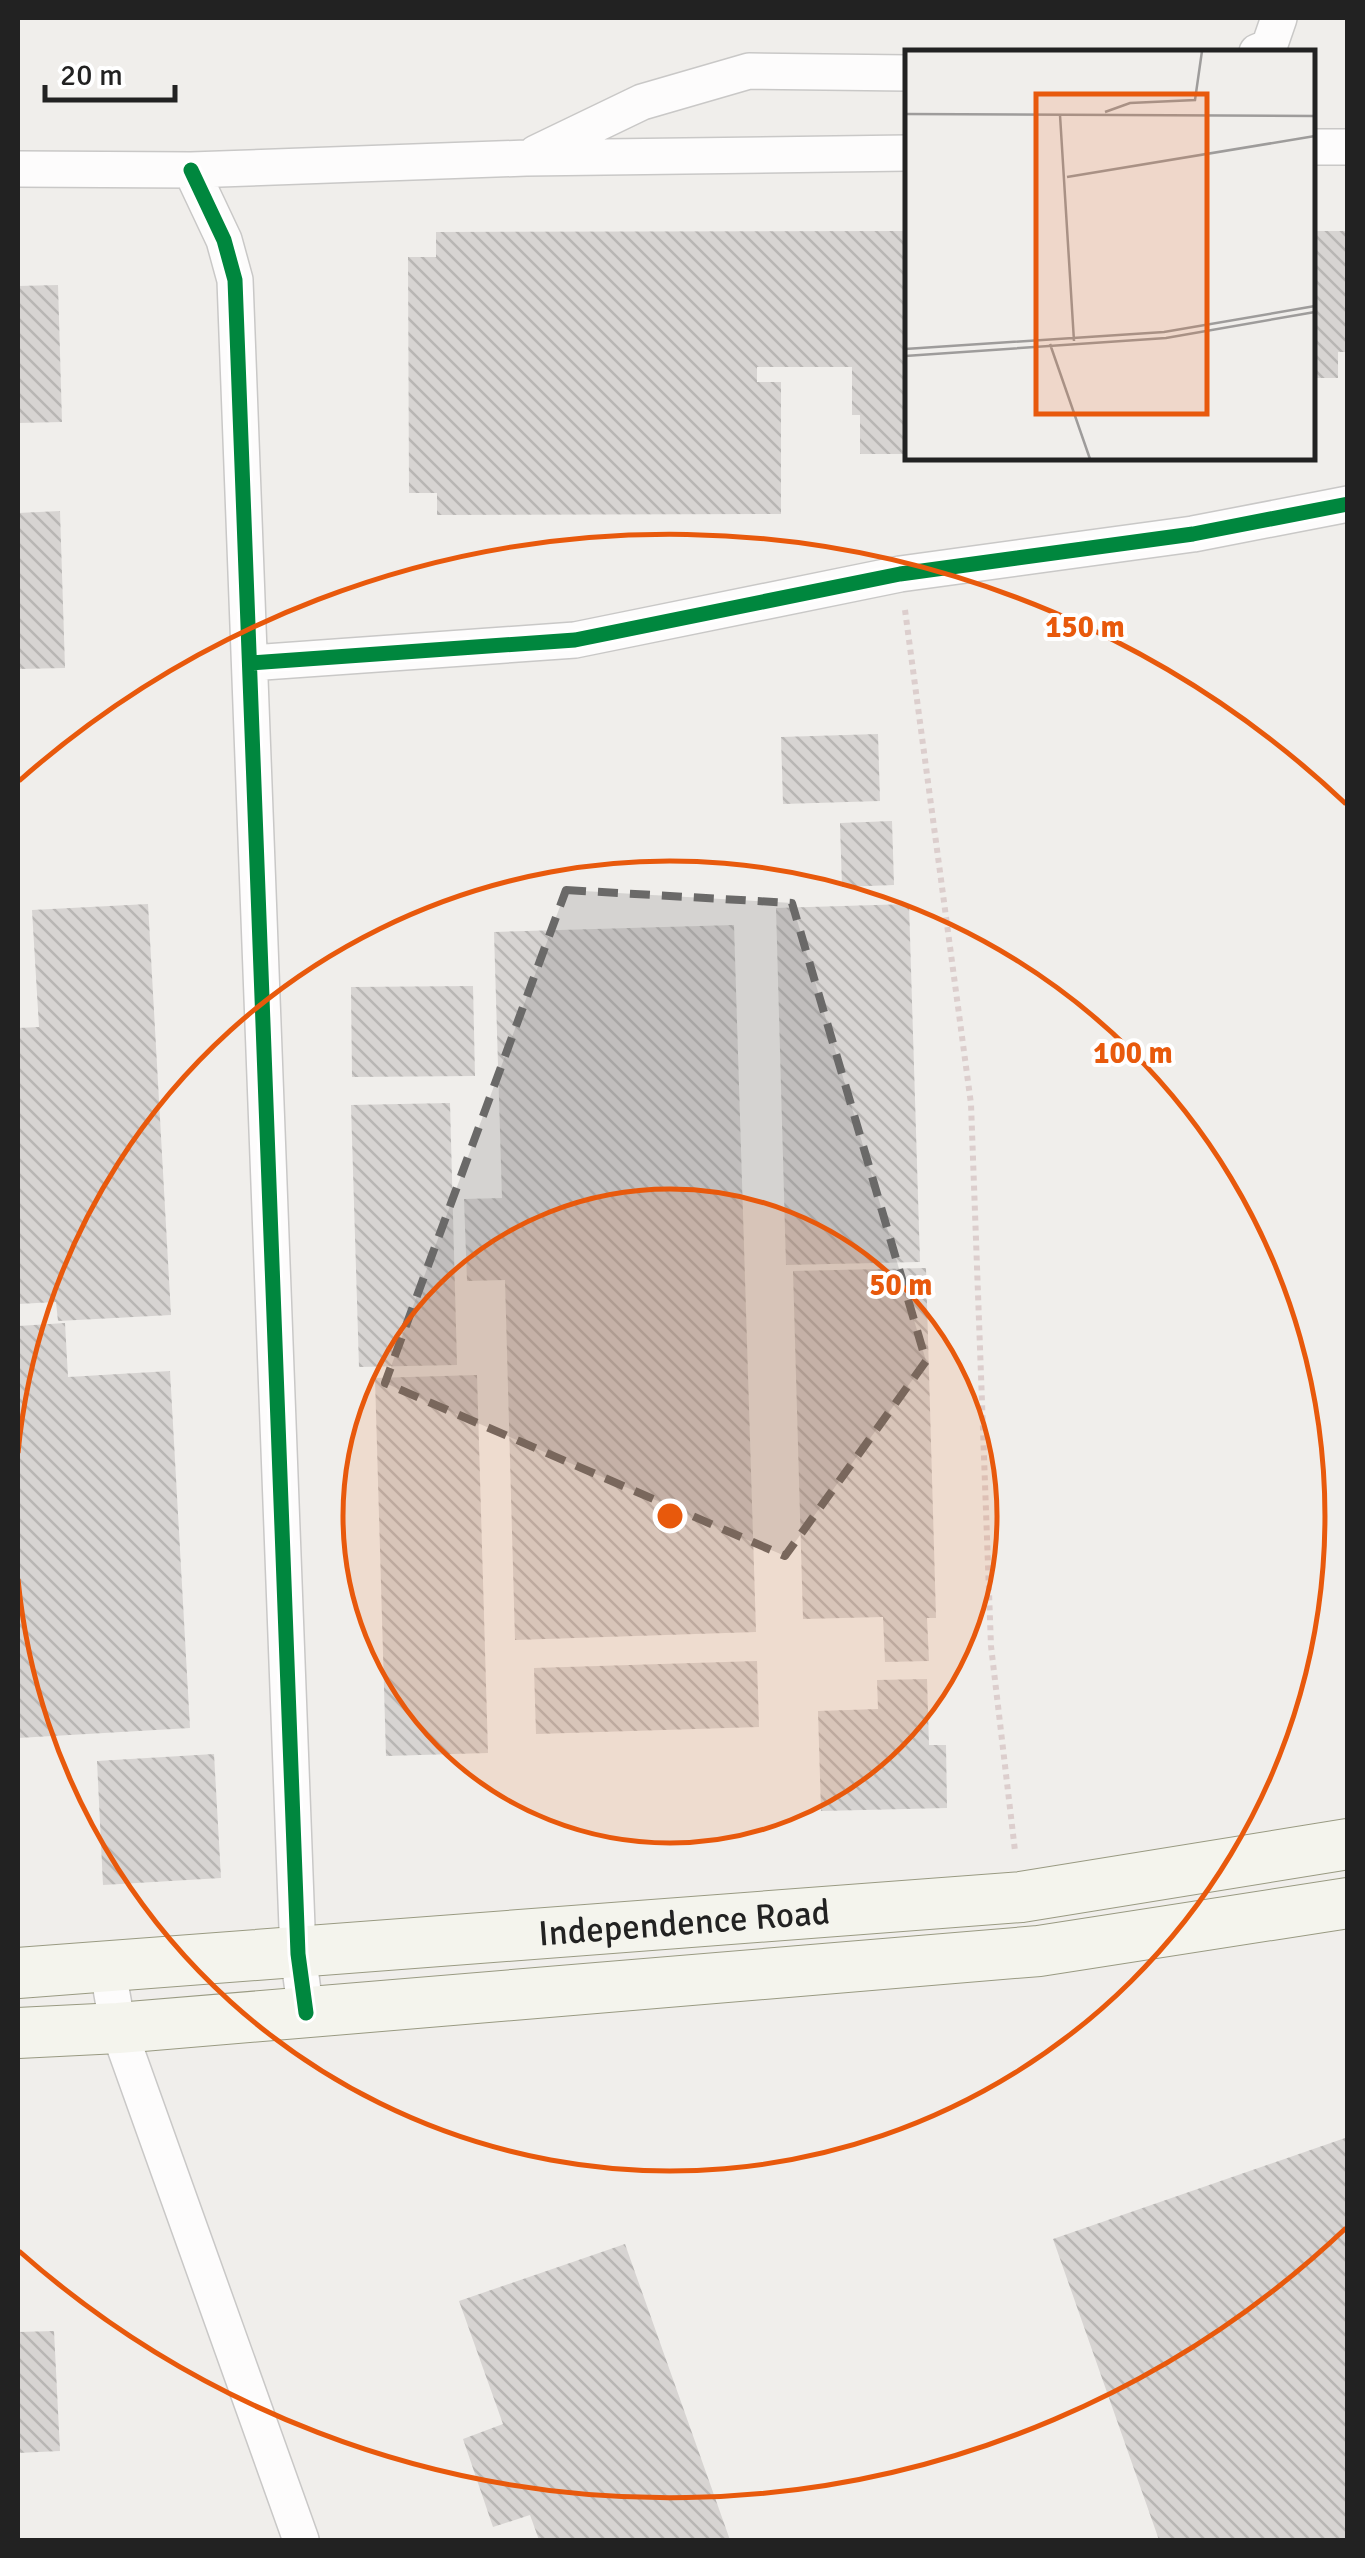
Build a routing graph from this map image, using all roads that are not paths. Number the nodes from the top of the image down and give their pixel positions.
1 (1279, 18) edge
2 (1262, 50) edge
3 (905, 72) edge
4 (1348, 147) edge
5 (1315, 148) edge
6 (905, 153) edge
7 (526, 158) junction
8 (18, 169) edge
9 (191, 170) junction
10 (1348, 504) edge
11 (250, 663) junction
12 (1348, 1844) edge
13 (1348, 1903) edge
14 (298, 1954) junction
15 (107, 1966) junction
16 (18, 1973) edge
17 (306, 2013) junction
18 (118, 2028) junction
19 (18, 2033) edge
20 (301, 2540) edge

1 - 2 street
3 - 7 street
4 - 5 street
6 - 7 street
7 - 9 street
8 - 9 street
9 - 11 street
10 - 11 street
11 - 14 street
12 - 14 main road, Independence Road
13 - 17 main road, Independence Road
14 - 15 main road, Independence Road
14 - 17 street
15 - 16 main road, Independence Road
15 - 18 street
17 - 18 main road, Independence Road
18 - 19 main road, Independence Road
18 - 20 street

